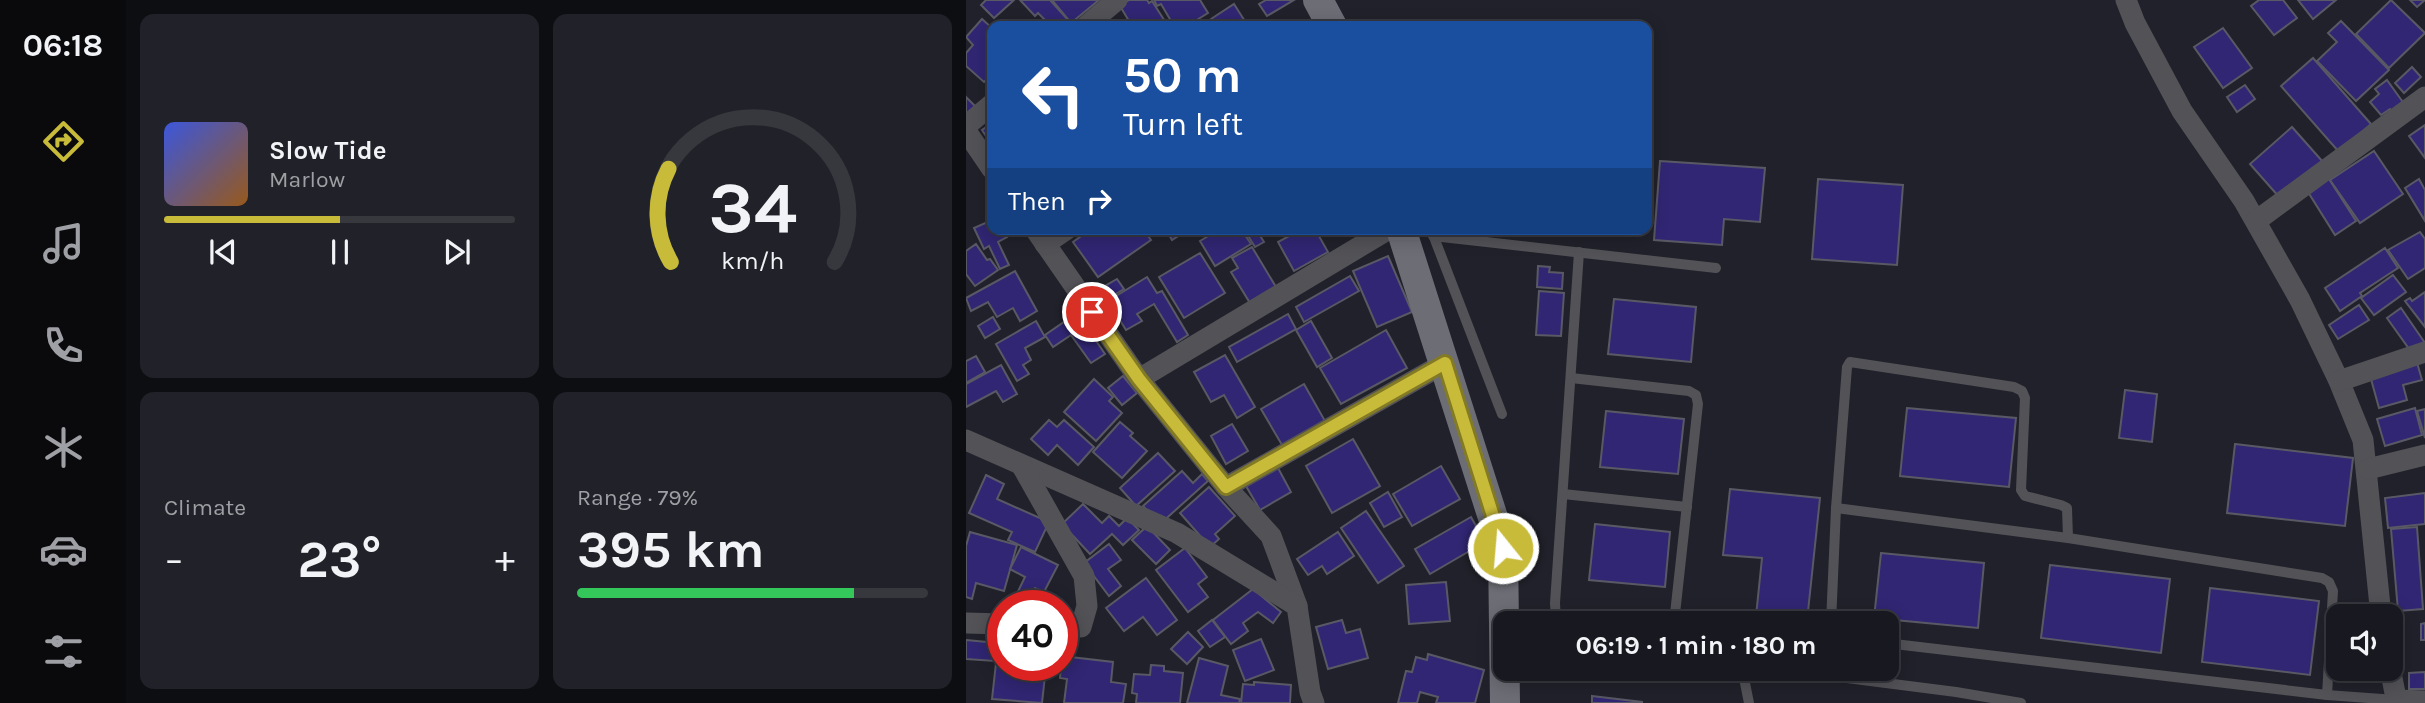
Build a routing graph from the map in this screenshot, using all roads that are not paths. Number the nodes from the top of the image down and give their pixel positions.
1 (1117, 0) edge
2 (1318, 0) edge
3 (2126, 0) edge
4 (1092, 21) edge
5 (1329, 21) edge
6 (2425, 97) edge
7 (987, 109) edge
8 (966, 129) edge
9 (987, 161) edge
10 (2256, 221) junction
11 (1379, 235) edge
12 (1403, 235) edge
13 (1433, 235) edge
14 (1447, 235) edge
15 (1040, 237) edge
16 (1579, 253) junction
17 (1716, 268) dead end
18 (2425, 352) edge
19 (1445, 363) junction
20 (1572, 378) junction
21 (1139, 379) junction
22 (2339, 381) junction
23 (1502, 415) dead end
24 (966, 440) edge
25 (2425, 456) edge
26 (1022, 466) junction
27 (2368, 469) junction
28 (1226, 487) junction
29 (1563, 494) junction
30 (1687, 507) junction
31 (1836, 508) junction
32 (2068, 538) junction
33 (2380, 604) edge
34 (1297, 606) junction
35 (1555, 611) edge
36 (1675, 611) edge
37 (1832, 611) edge
38 (966, 622) edge
39 (987, 623) edge
40 (1078, 627) edge
41 (1899, 645) edge
42 (1745, 681) edge
43 (1849, 681) edge
44 (2392, 681) edge
45 (2327, 695) junction
46 (1955, 698) edge
47 (2396, 701) edge
48 (2425, 701) edge
49 (1314, 703) edge
50 (1505, 703) edge
51 (1749, 703) edge
52 (2021, 703) edge

1 - 4 street
2 - 5 street
3 - 10 street
6 - 10 street
7 - 8 street
8 - 9 street
10 - 22 street
11 - 21 street
12 - 19 street
13 - 23 lane
14 - 16 lane
15 - 21 street
16 - 17 lane
16 - 20 lane
18 - 22 street
19 - 28 street
19 - 50 street
20 - 29 lane
20 - 30 lane
21 - 28 street
22 - 27 street
24 - 26 street
25 - 27 street
26 - 34 street
26 - 40 street
27 - 33 street
28 - 34 street
29 - 30 lane
29 - 35 lane
30 - 36 lane
31 - 32 lane
31 - 32 lane
31 - 37 lane
32 - 45 lane
34 - 49 street
38 - 39 street
41 - 45 lane
42 - 51 lane
43 - 46 lane
44 - 47 street
45 - 47 lane
46 - 52 lane
47 - 48 street

